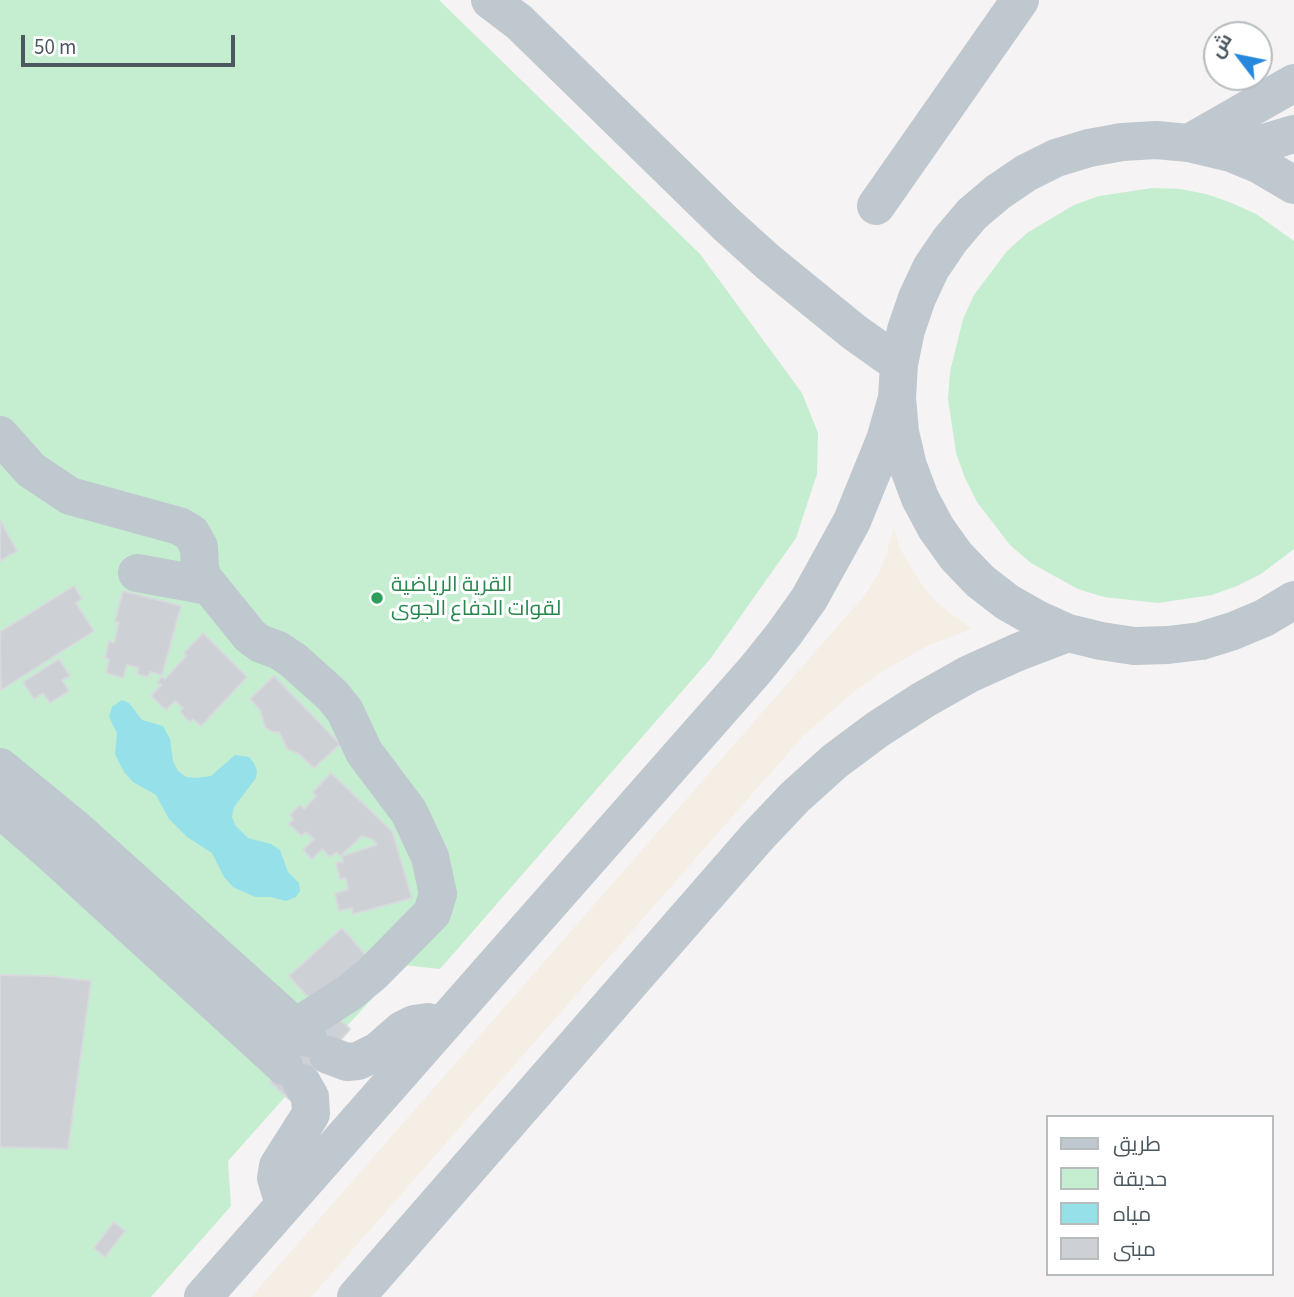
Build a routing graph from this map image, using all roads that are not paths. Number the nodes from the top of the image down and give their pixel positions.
1 (1020, 0) edge
2 (504, 7) edge
3 (1294, 83) edge
4 (1294, 134) edge
5 (1189, 143) junction
6 (1231, 153) junction
7 (1294, 185) edge
8 (876, 206) dead end
9 (898, 381) junction
10 (0, 435) edge
11 (137, 573) dead end
12 (209, 586) junction
13 (1294, 600) edge
14 (1068, 633) junction
15 (0, 767) edge
16 (0, 809) edge
17 (442, 1025) junction
18 (299, 1054) junction
19 (284, 1204) junction
20 (203, 1297) edge
21 (356, 1297) edge

1 - 8 street
2 - 9 street
3 - 5 street
4 - 6 street
5 - 6 street
5 - 9 street
6 - 7 street
9 - 14 street
9 - 17 street
10 - 12 street
11 - 12 street
12 - 18 street
13 - 14 street
14 - 21 street
15 - 18 street
16 - 18 street
17 - 18 street
17 - 19 street
18 - 19 street
19 - 20 street

